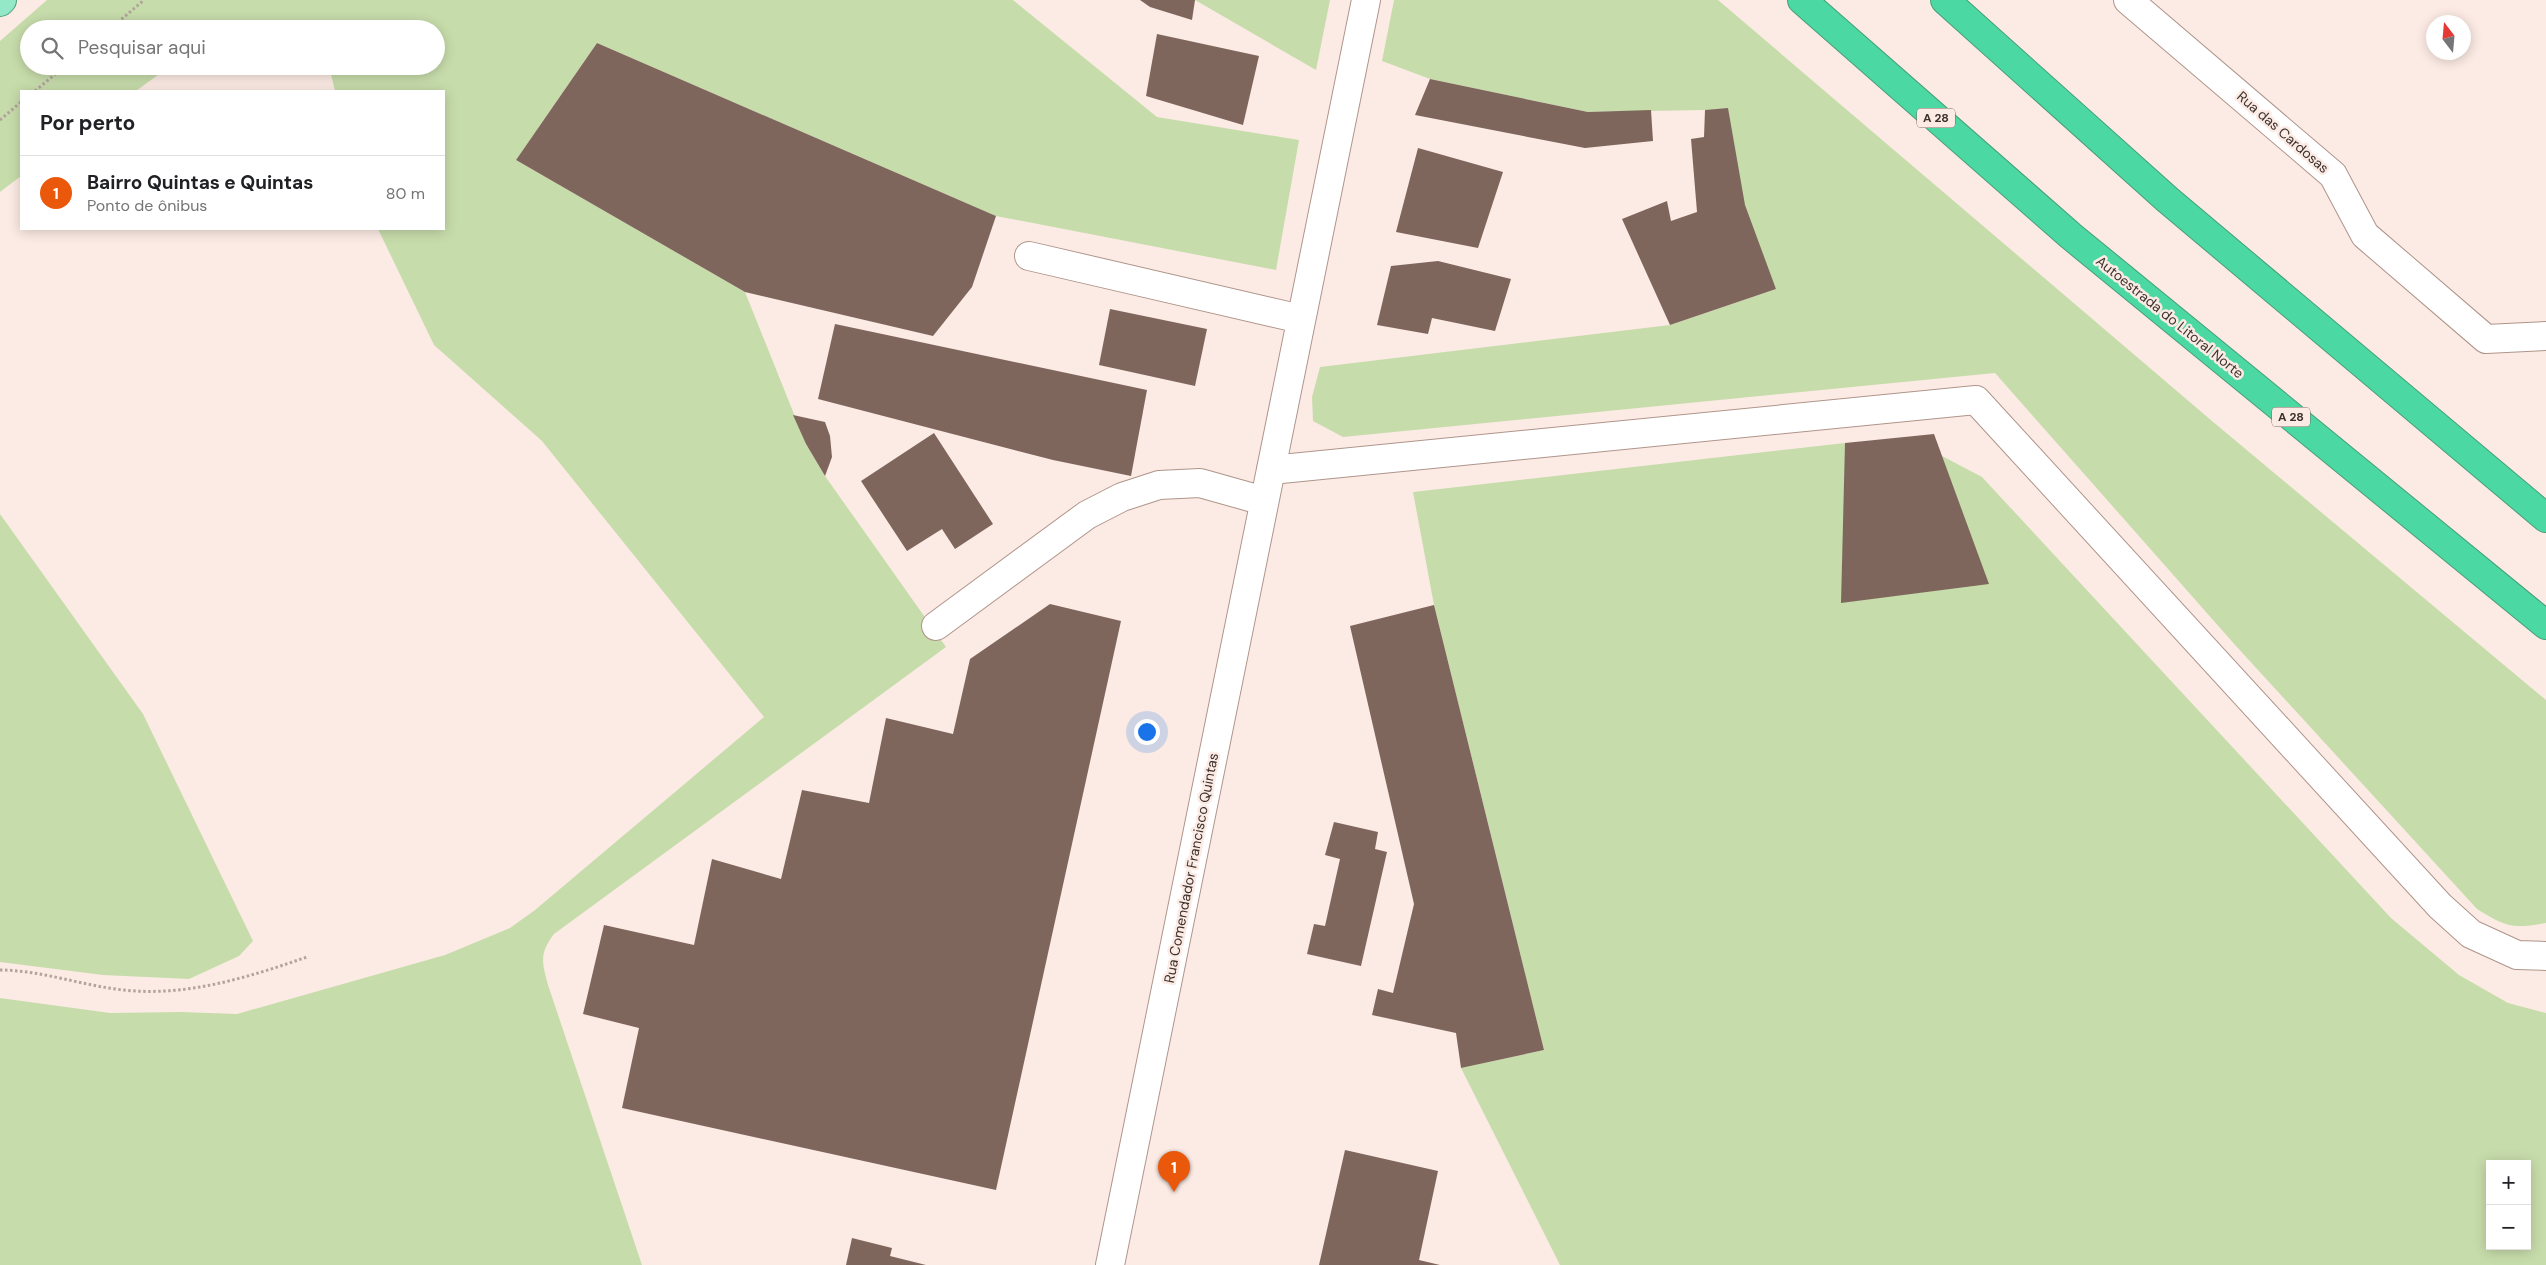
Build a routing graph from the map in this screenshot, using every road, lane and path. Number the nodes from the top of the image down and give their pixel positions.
1 (144, 0) edge
2 (1366, 0) edge
3 (1802, 0) edge
4 (1945, 0) edge
5 (2128, 0) edge
6 (121, 20) edge
7 (54, 75) edge
8 (36, 90) edge
9 (20, 103) edge
10 (0, 120) edge
11 (1029, 256) dead end
12 (1302, 319) junction
13 (2546, 336) edge
14 (1270, 470) junction
15 (1264, 501) junction
16 (2546, 518) edge
17 (2546, 625) edge
18 (936, 626) dead end
19 (2546, 956) edge
20 (307, 957) dead end
21 (0, 970) edge
22 (1110, 1265) edge

1 - 6 path
2 - 12 street, Rua Comendador Francisco Quintas
3 - 17 highway, Autoestrada do Litoral Norte / A 28
4 - 16 highway
5 - 13 street, Rua das Cardosas
7 - 8 path
9 - 10 path
11 - 12 street
12 - 14 street, Rua Comendador Francisco Quintas
14 - 15 street, Rua Comendador Francisco Quintas
14 - 19 street
15 - 18 street
15 - 22 street, Rua Comendador Francisco Quintas
20 - 21 path

